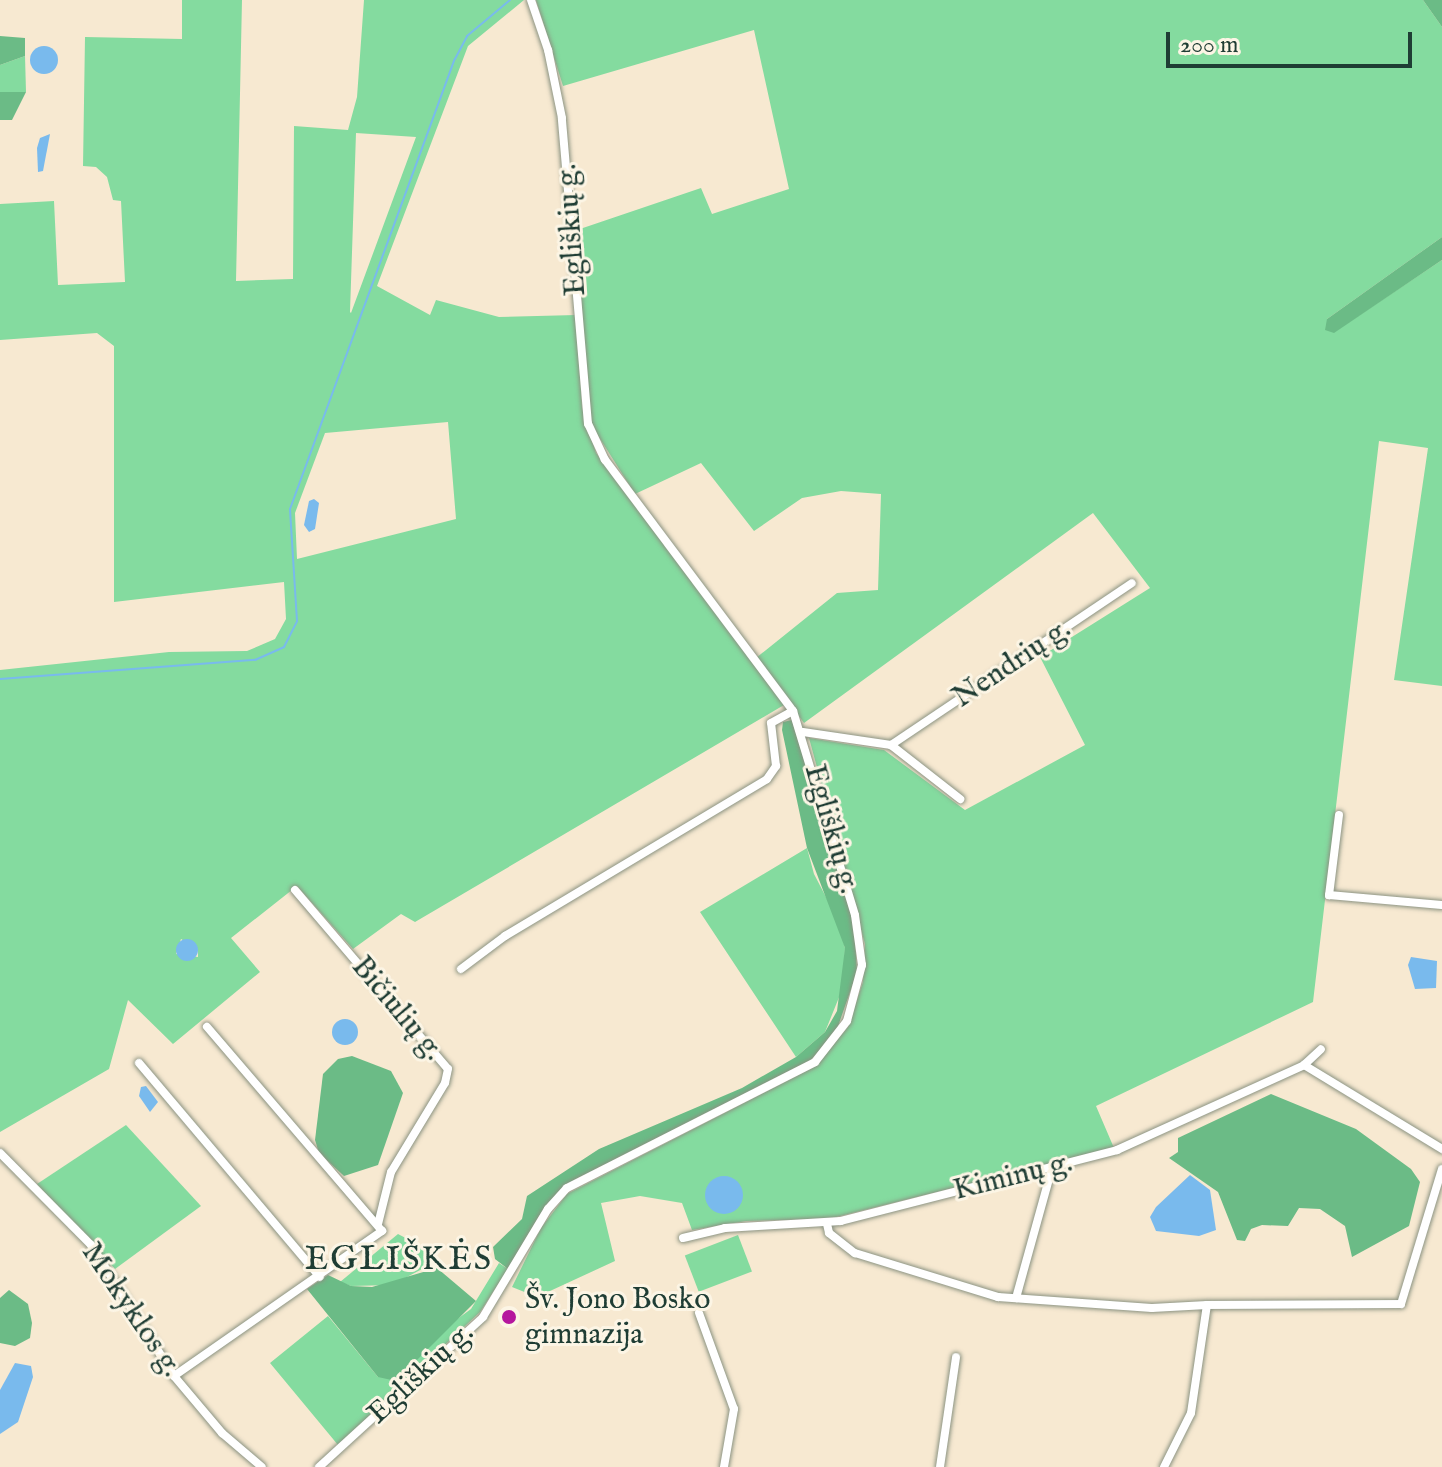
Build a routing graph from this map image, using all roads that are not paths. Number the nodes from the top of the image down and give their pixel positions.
1 (531, 0) edge
2 (1132, 583) dead end
3 (793, 711) junction
4 (803, 732) junction
5 (891, 745) junction
6 (960, 799) dead end
7 (1339, 815) dead end
8 (295, 890) dead end
9 (1442, 905) edge
10 (461, 969) dead end
11 (207, 1027) dead end
12 (1321, 1049) dead end
13 (139, 1063) dead end
14 (1304, 1065) junction
15 (1442, 1149) edge
16 (0, 1153) edge
17 (1052, 1168) junction
18 (1442, 1171) edge
19 (827, 1224) junction
20 (380, 1228) junction
21 (683, 1238) dead end
22 (320, 1277) junction
23 (1016, 1298) junction
24 (1207, 1305) junction
25 (699, 1313) dead end
26 (956, 1357) dead end
27 (174, 1376) junction
28 (262, 1467) edge
29 (319, 1467) edge
30 (724, 1467) edge
31 (940, 1467) edge
32 (1164, 1467) edge

1 - 3 street, Egliškių g.
2 - 5 street, Nendrių g.
3 - 4 street, Egliškių g.
3 - 10 street
4 - 5 street
4 - 29 street, Egliškių g.
5 - 6 street
7 - 9 street
8 - 20 street, Bičiulių g.
11 - 20 street
12 - 14 street, Kiminų g.
13 - 22 street
14 - 15 street
14 - 17 street, Kiminų g.
16 - 27 street, Mokyklos g.
17 - 19 street, Kiminų g.
17 - 23 street
18 - 24 street
19 - 21 street, Kiminų g.
19 - 23 street
20 - 22 street
22 - 27 street
23 - 24 street
24 - 32 street
25 - 30 street
26 - 31 street
27 - 28 street, Mokyklos g.

